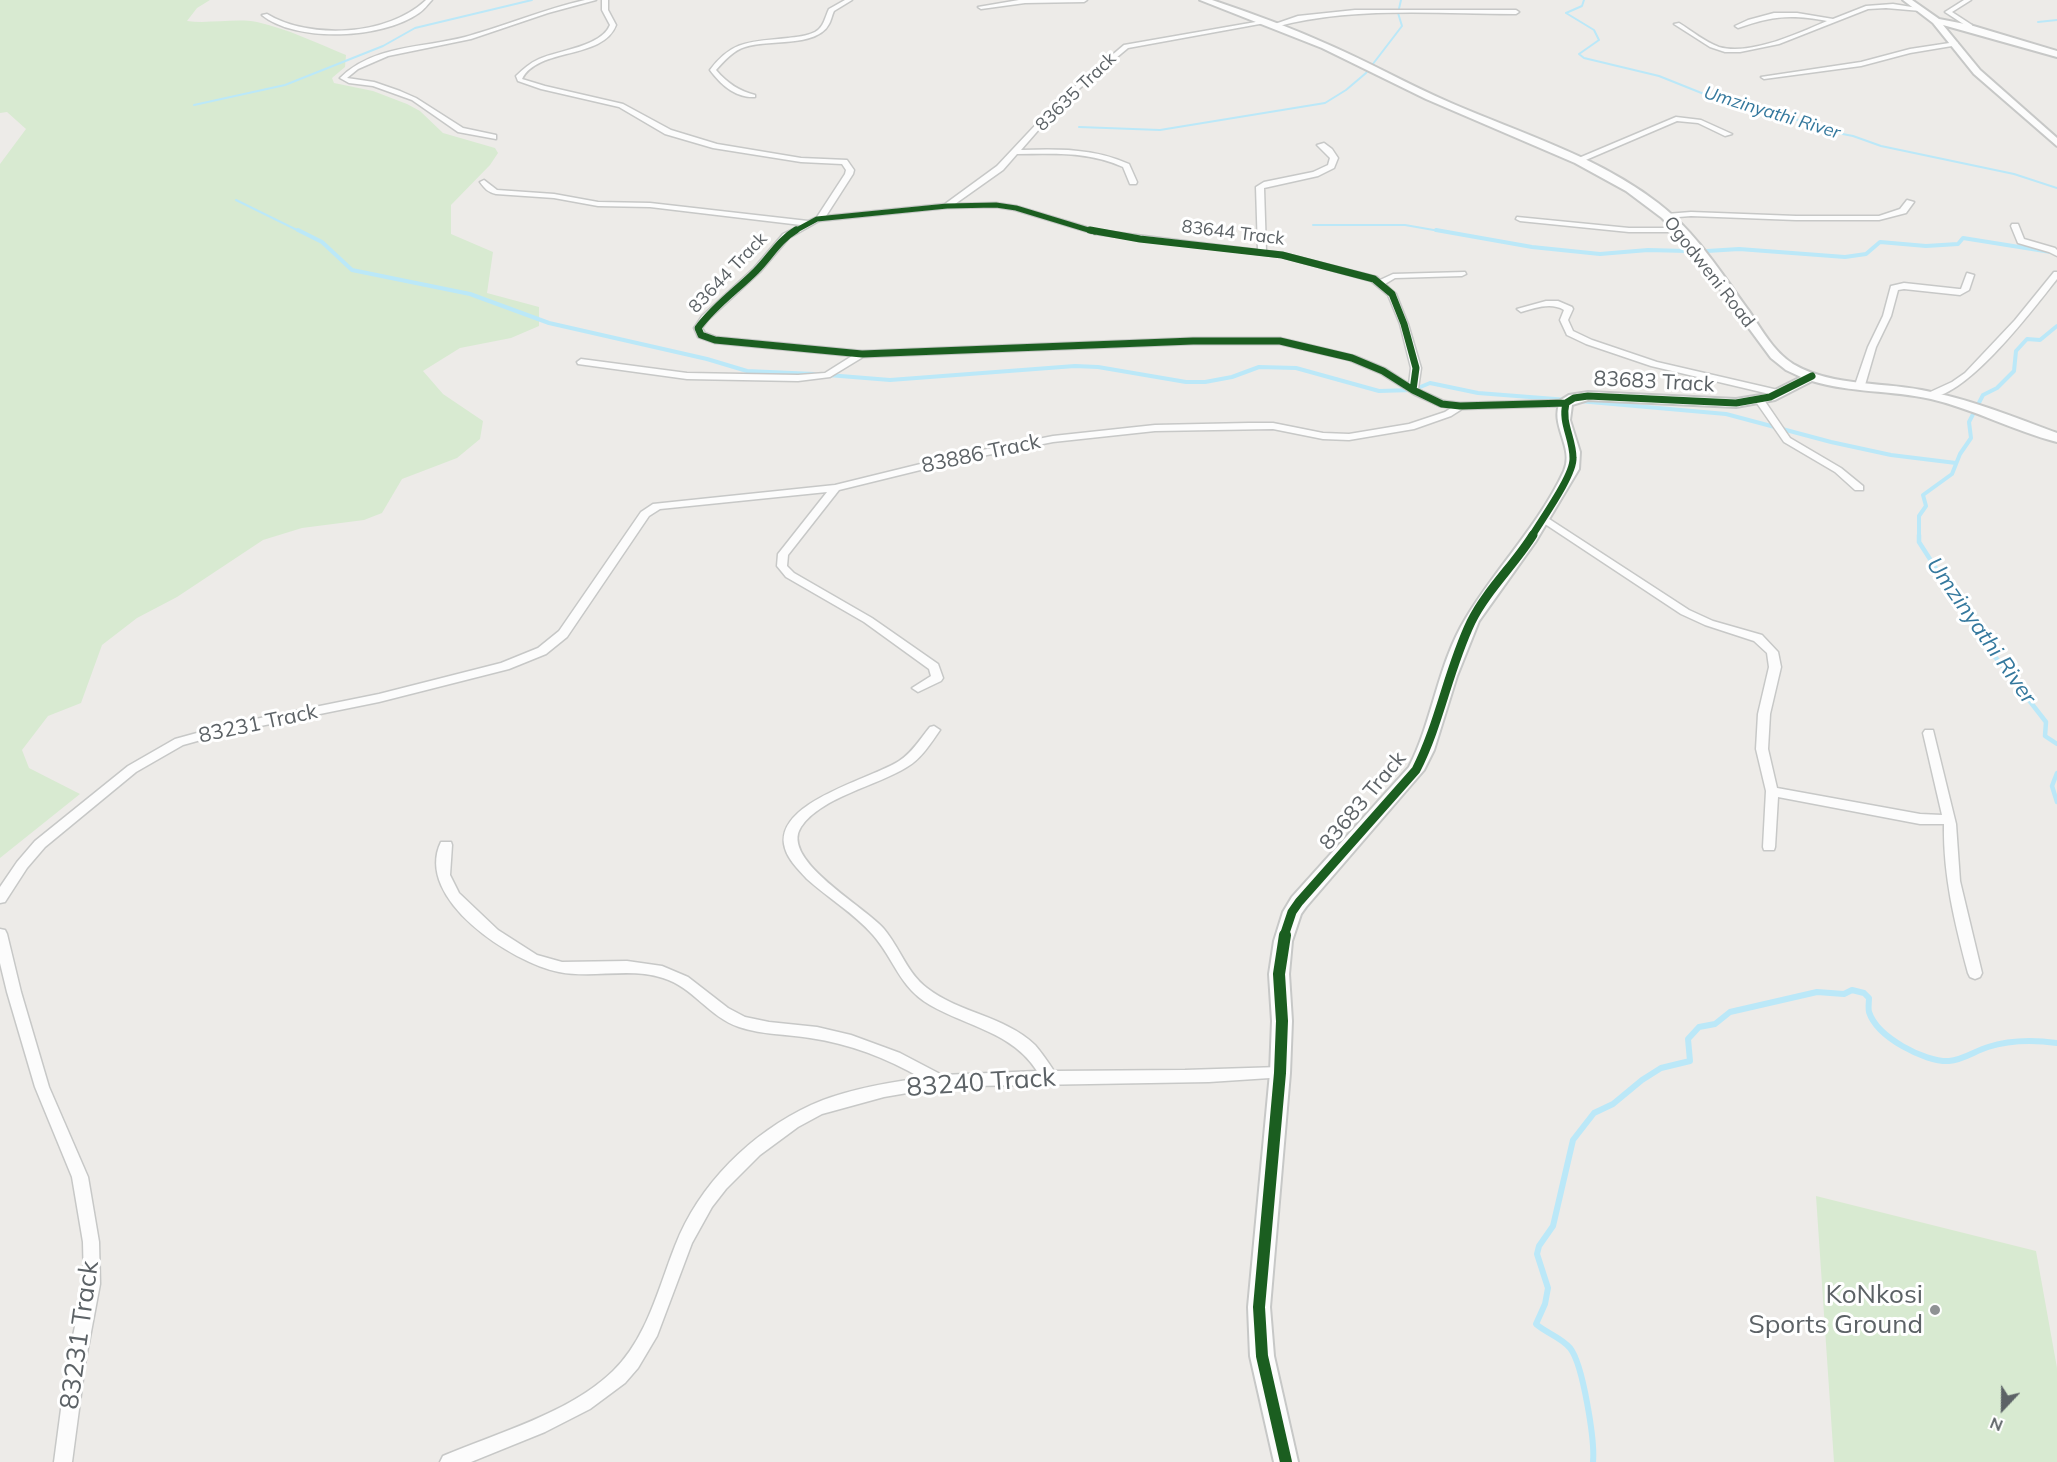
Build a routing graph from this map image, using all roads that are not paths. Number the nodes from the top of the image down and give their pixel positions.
1 (429, 0) edge
2 (593, 0) edge
3 (605, 0) edge
4 (849, 0) edge
5 (1084, 0) edge
6 (1204, 0) edge
7 (1907, 0) edge
8 (1968, 0) edge
9 (981, 7) dead end
10 (1921, 9) junction
11 (1516, 12) dead end
12 (265, 15) dead end
13 (1837, 21) junction
14 (1936, 21) junction
15 (1270, 23) junction
16 (1677, 24) dead end
17 (1738, 26) dead end
18 (1970, 26) junction
19 (1956, 44) junction
20 (2056, 54) edge
21 (1764, 77) dead end
22 (753, 96) dead end
23 (1728, 134) dead end
24 (493, 137) dead end
25 (2057, 143) edge
26 (1321, 146) dead end
27 (1017, 152) junction
28 (1578, 160) junction
29 (484, 182) dead end
30 (1133, 182) dead end
31 (1910, 202) dead end
32 (947, 206) junction
33 (1666, 216) junction
34 (821, 217) junction
35 (1520, 219) dead end
36 (807, 223) junction
37 (2014, 226) dead end
38 (1680, 230) junction
39 (1262, 252) junction
40 (2057, 254) edge
41 (1462, 273) dead end
42 (2057, 274) edge
43 (1970, 275) dead end
44 (1380, 283) junction
45 (1521, 309) dead end
46 (862, 354) junction
47 (581, 362) dead end
48 (1812, 376) junction
49 (1860, 385) junction
50 (1413, 390) junction
51 (1779, 393) junction
52 (1931, 395) junction
53 (1759, 399) junction
54 (1566, 403) junction
55 (1460, 406) junction
56 (2057, 438) edge
57 (835, 488) junction
58 (1859, 488) dead end
59 (1543, 519) junction
60 (563, 634) joint
61 (918, 688) dead end
62 (934, 730) dead end
63 (1929, 733) dead end
64 (1772, 791) junction
65 (1949, 820) junction
66 (446, 845) dead end
67 (1769, 847) dead end
68 (0, 898) edge
69 (0, 934) edge
70 (1975, 973) dead end
71 (1280, 1073) junction
72 (1050, 1077) junction
73 (939, 1081) junction
74 (458, 1461) edge
75 (63, 1462) edge
76 (1286, 1462) edge

1 - 12 street
2 - 24 street
3 - 34 street
4 - 22 street
5 - 9 street
6 - 15 street, Ogodweni Road
7 - 10 street
8 - 18 street
10 - 13 street
10 - 14 street
11 - 15 street, 83635 Track
13 - 16 street
13 - 17 street
14 - 18 street
14 - 19 street
15 - 27 street, 83635 Track
15 - 28 street, Ogodweni Road
18 - 20 street
19 - 21 street
19 - 25 street
23 - 28 street
26 - 39 street
27 - 30 street
27 - 32 street, 83635 Track
28 - 33 street, Ogodweni Road
29 - 36 street
31 - 33 street
32 - 34 street, 83644 Track
32 - 39 street, 83644 Track
33 - 38 street, Ogodweni Road
34 - 36 street, 83644 Track
35 - 38 street
36 - 46 street, 83644 Track
37 - 40 street
38 - 48 street, Ogodweni Road
39 - 44 street, 83644 Track
41 - 44 street
42 - 52 street
43 - 49 street
44 - 50 street
45 - 51 street
46 - 47 street
46 - 50 street, 83644 Track
48 - 49 street, Ogodweni Road
48 - 51 street, 83683 Track
49 - 52 street, Ogodweni Road
50 - 55 street, 83644 Track
51 - 53 street, 83683 Track
52 - 56 street, Ogodweni Road
53 - 54 street, 83683 Track
53 - 58 street
54 - 55 street, 83644 Track
54 - 59 street, 83683 Track
55 - 57 street, 83886 Track
57 - 60 street, 83886 Track
57 - 61 street
59 - 64 street
59 - 71 street, 83683 Track
60 - 68 street, 83231 Track
62 - 72 street
63 - 65 street
64 - 65 street
64 - 67 street
65 - 70 street
66 - 73 street
69 - 75 street, 83231 Track
71 - 72 street, 83240 Track
71 - 76 street, 83683 Track
72 - 73 street, 83240 Track
73 - 74 street, 83240 Track

